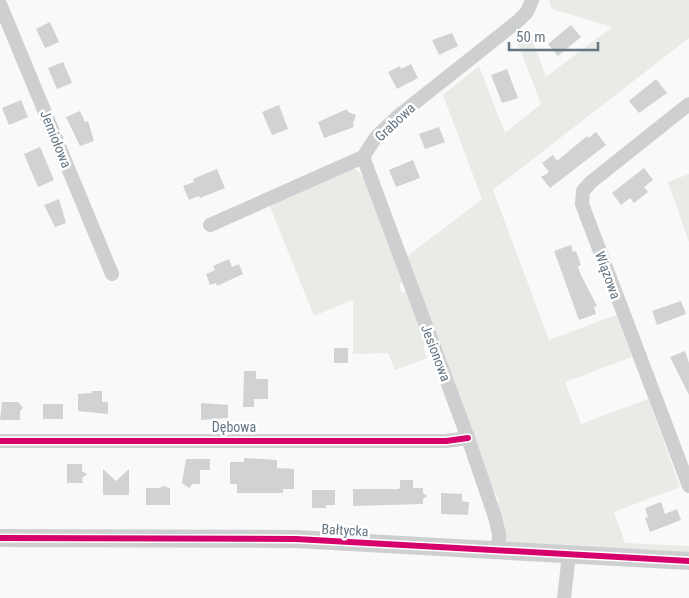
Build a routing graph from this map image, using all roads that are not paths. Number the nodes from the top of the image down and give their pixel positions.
1 (532, 0) edge
2 (0, 4) edge
3 (689, 104) edge
4 (364, 157) junction
5 (210, 225) dead end
6 (112, 274) dead end
7 (468, 438) junction
8 (0, 440) edge
9 (689, 486) edge
10 (0, 538) edge
11 (498, 552) junction
12 (569, 555) junction
13 (689, 561) edge
14 (564, 598) edge

1 - 4 street, Grabowa
2 - 6 street, Jemiołowa
3 - 9 street, Wiązowa
4 - 5 street
4 - 7 street, Jesionowa
7 - 8 street, Dębowa
7 - 11 street, Jesionowa
10 - 11 street, Bałtycka
11 - 12 street, Bałtycka
12 - 13 street, Bałtycka
12 - 14 street

